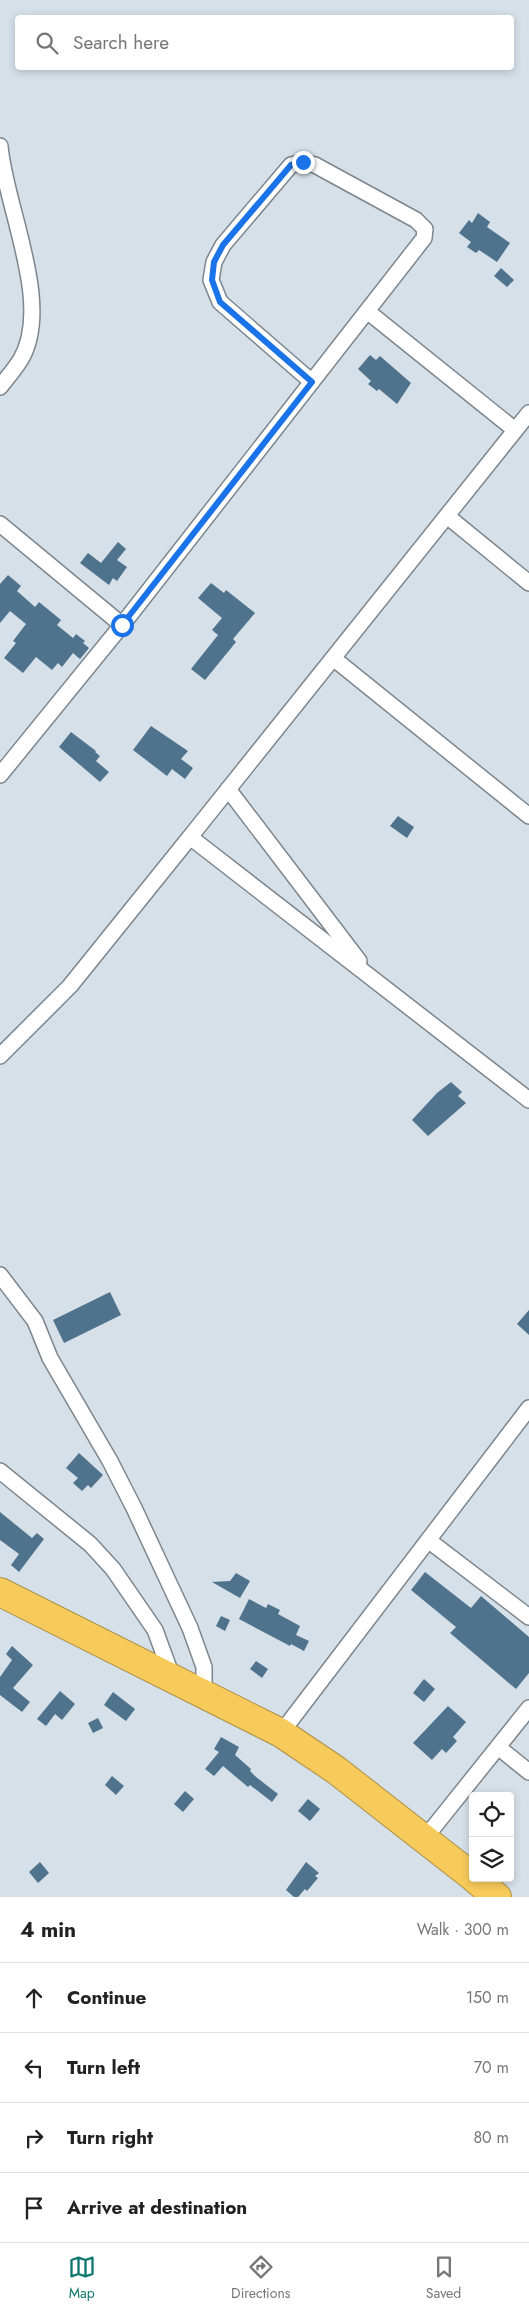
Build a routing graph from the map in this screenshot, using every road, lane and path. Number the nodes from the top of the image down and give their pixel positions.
1 (0, 146) edge
2 (367, 311) junction
3 (312, 382) junction
4 (0, 386) edge
5 (529, 413) edge
6 (515, 430) junction
7 (447, 516) junction
8 (0, 524) edge
9 (529, 583) edge
10 (122, 625) junction
11 (333, 658) junction
12 (0, 775) edge
13 (228, 789) junction
14 (529, 816) edge
15 (190, 837) junction
16 (372, 977) junction
17 (0, 1056) edge
18 (529, 1100) edge
19 (0, 1274) edge
20 (529, 1408) edge
21 (0, 1471) edge
22 (428, 1540) junction
23 (0, 1592) edge
24 (529, 1617) edge
25 (173, 1680) junction
26 (204, 1695) junction
27 (529, 1708) edge
28 (281, 1733) junction
29 (498, 1747) junction
30 (529, 1772) edge
31 (425, 1838) junction
32 (469, 1875) edge
33 (478, 1882) edge
34 (496, 1897) edge

1 - 4 street
2 - 3 street
2 - 3 street
2 - 6 street
3 - 10 street
5 - 6 street
6 - 7 street
7 - 9 street
7 - 11 street
8 - 10 street
10 - 12 street
11 - 13 street
11 - 14 street
13 - 15 street
13 - 16 street
15 - 16 street
15 - 17 street
16 - 18 street
19 - 26 street
20 - 22 street
21 - 25 street
22 - 24 street
22 - 28 street
23 - 25 highway
25 - 26 highway
26 - 28 highway
27 - 29 street
28 - 31 highway
29 - 30 street
29 - 31 street
31 - 32 highway
33 - 34 highway

